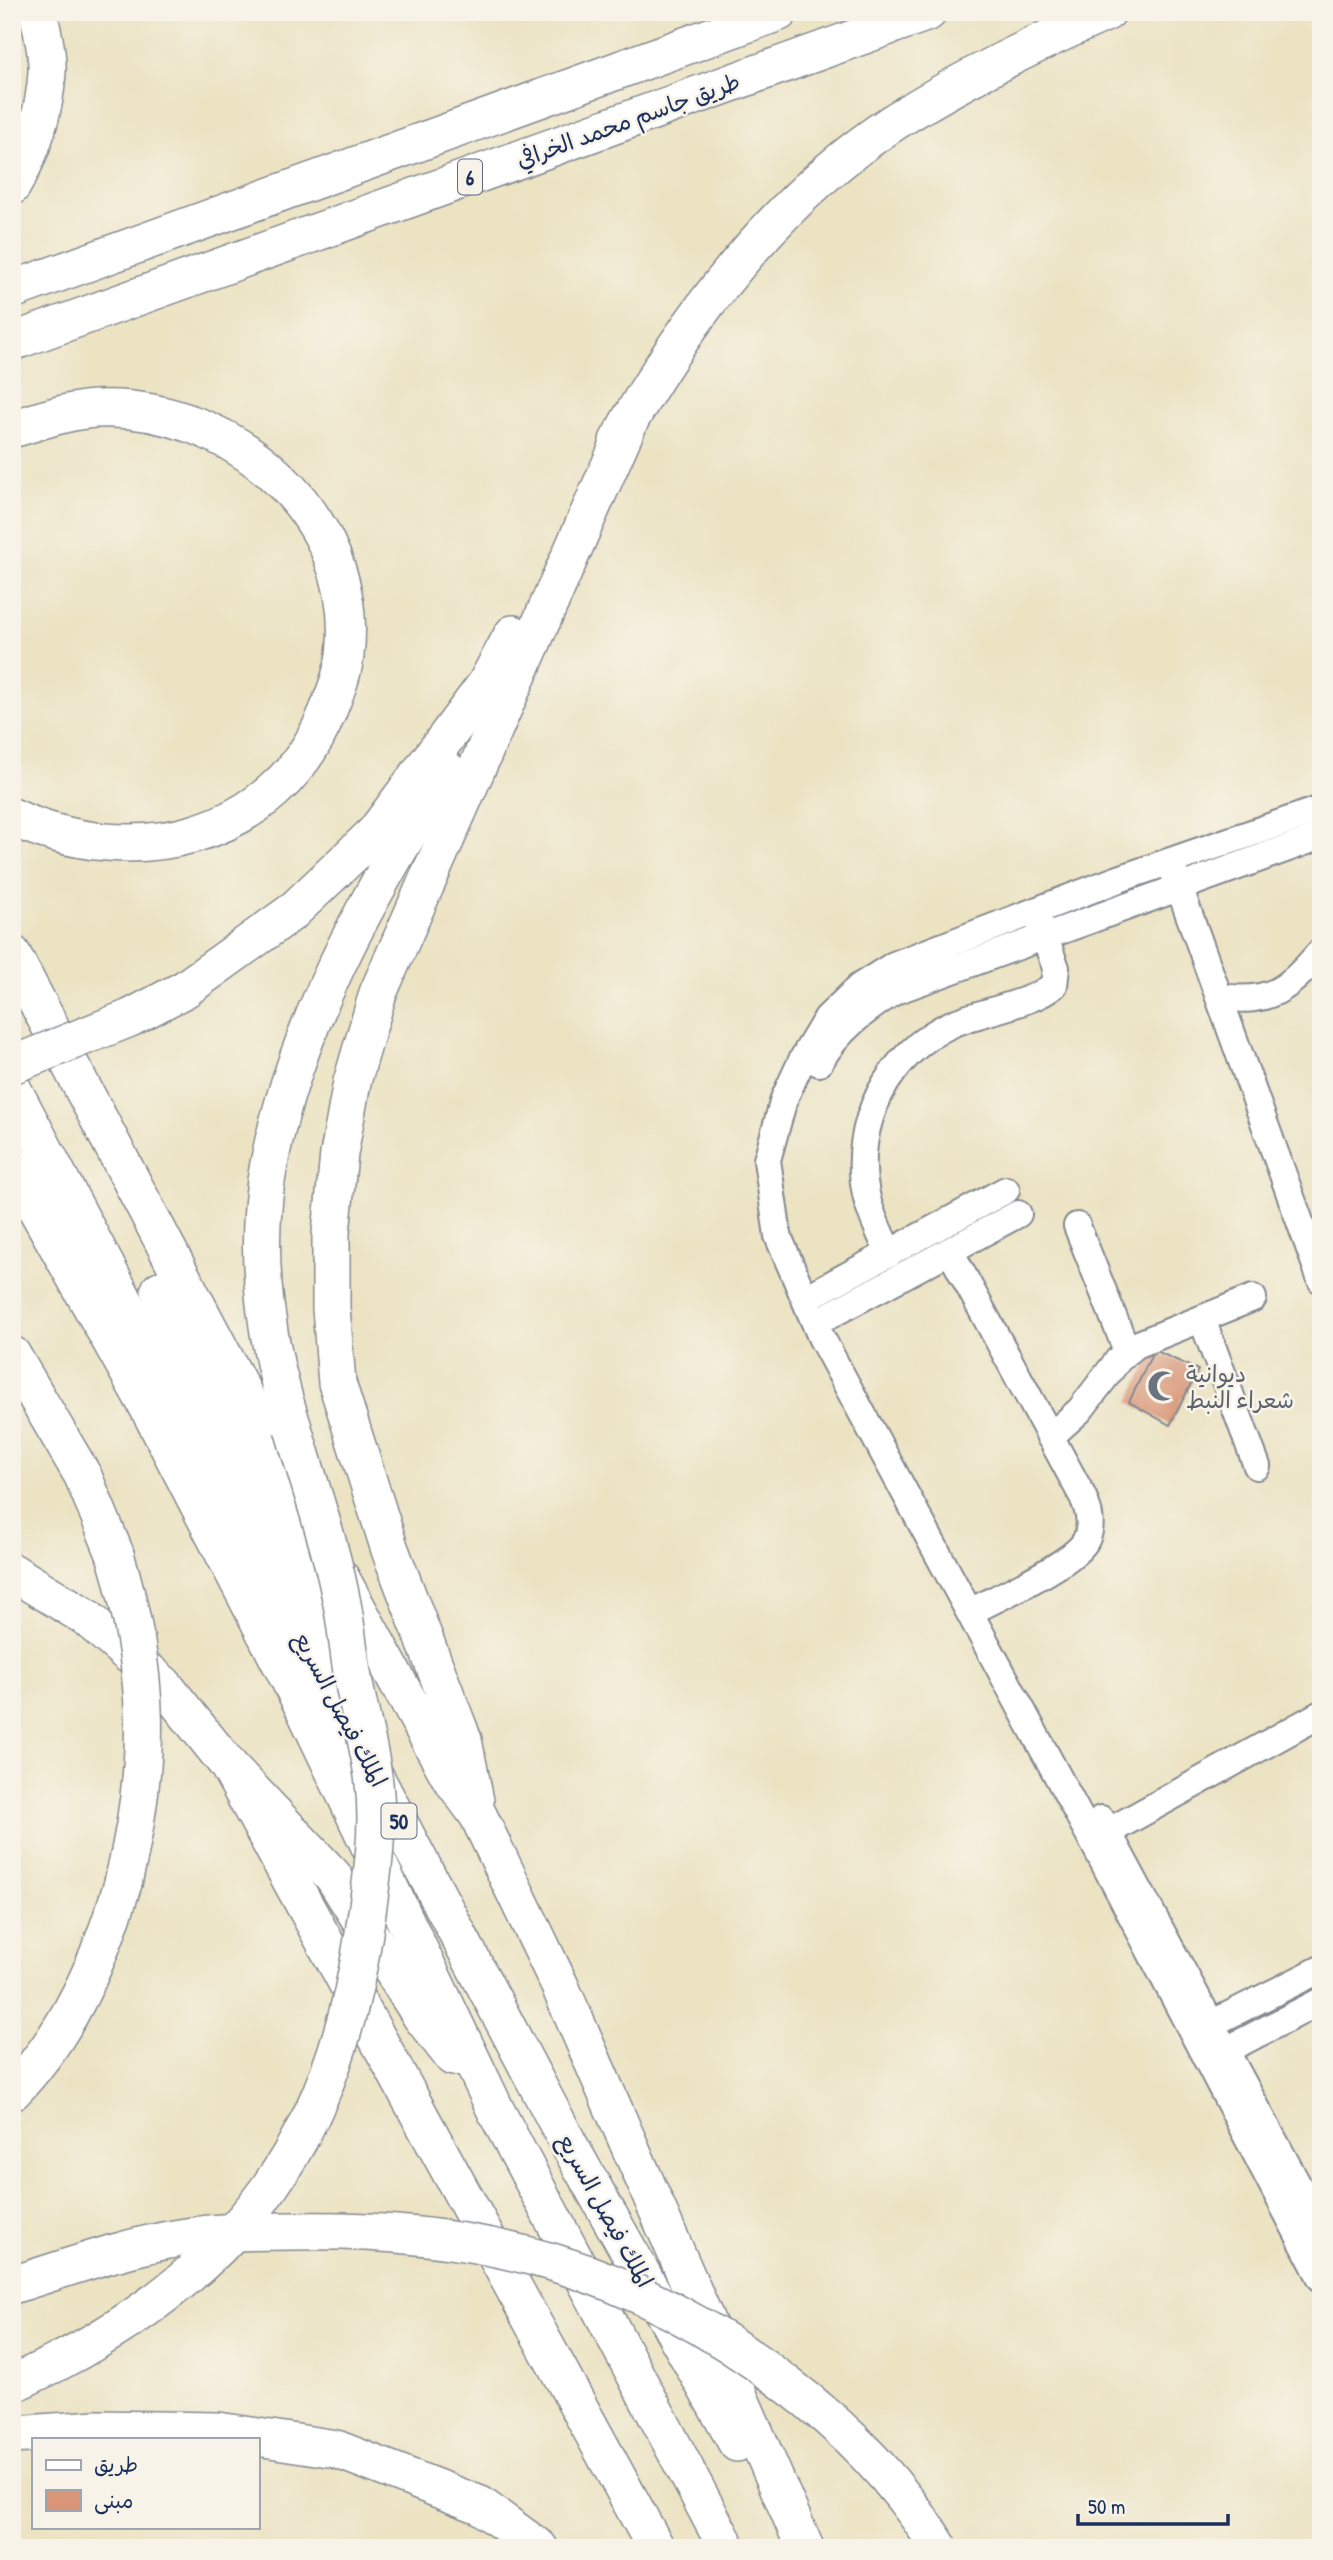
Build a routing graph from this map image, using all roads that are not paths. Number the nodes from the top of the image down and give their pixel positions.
1 (38, 12) edge
2 (779, 12) edge
3 (928, 12) edge
4 (1107, 12) edge
5 (12, 186) edge
6 (12, 290) edge
7 (12, 342) edge
8 (630, 420) junction
9 (12, 429) edge
10 (486, 684) junction
11 (1321, 809) edge
12 (12, 817) edge
13 (1321, 836) edge
14 (1174, 874) junction
15 (1040, 922) junction
16 (1321, 951) edge
17 (12, 954) edge
18 (1219, 997) junction
19 (12, 999) edge
20 (12, 1065) edge
21 (12, 1088) edge
22 (12, 1165) edge
23 (1006, 1190) dead end
24 (1017, 1214) dead end
25 (958, 1217) junction
26 (1077, 1226) dead end
27 (961, 1246) junction
28 (889, 1254) junction
29 (1321, 1280) edge
30 (817, 1292) junction
31 (1253, 1298) dead end
32 (830, 1315) junction
33 (1202, 1318) junction
34 (1127, 1351) junction
35 (12, 1355) edge
36 (12, 1382) edge
37 (52, 1423) junction
38 (1051, 1437) junction
39 (1257, 1465) dead end
40 (12, 1572) edge
41 (977, 1608) junction
42 (353, 1679) junction
43 (1321, 1714) edge
44 (228, 1765) junction
45 (478, 1815) junction
46 (1100, 1836) junction
47 (1321, 1969) edge
48 (1321, 2001) edge
49 (1202, 2028) junction
50 (1217, 2055) junction
51 (12, 2092) edge
52 (497, 2113) junction
53 (1321, 2228) edge
54 (1321, 2278) edge
55 (12, 2285) edge
56 (12, 2384) edge
57 (12, 2435) edge
58 (539, 2548) edge
59 (656, 2548) edge
60 (727, 2548) edge
61 (796, 2548) edge
62 (805, 2548) edge
63 (939, 2548) edge

1 - 5 highway
2 - 6 highway, 6
3 - 7 highway, طريق جاسم محمد الخرافي / 6
4 - 8 highway
8 - 10 highway
8 - 45 highway
9 - 12 highway
10 - 20 highway, bridge
10 - 42 highway, bridge
11 - 14 street
13 - 14 street
14 - 15 street
14 - 18 street
15 - 28 street
15 - 30 street
15 - 41 street
16 - 18 street
17 - 45 highway
18 - 29 street
19 - 42 highway
21 - 61 highway, الملك فيصل السريع / 50
22 - 52 highway, الملك فيصل السريع / 50
23 - 25 street
24 - 27 street
25 - 27 street
25 - 28 street
26 - 34 street
27 - 32 street
27 - 38 street
28 - 30 street
30 - 32 street
31 - 33 street
32 - 41 street
33 - 34 street
33 - 39 street
34 - 38 street
35 - 37 highway
36 - 37 highway
37 - 51 highway, bridge
38 - 41 street
40 - 44 highway
41 - 46 street
42 - 56 highway, bridge
43 - 46 street
44 - 52 highway
44 - 59 highway
45 - 62 highway
46 - 49 street
47 - 49 street
48 - 50 street
49 - 50 street
50 - 53 street
50 - 54 street
52 - 60 highway, الملك فيصل السريع / 50
55 - 63 highway, bridge
57 - 58 highway

